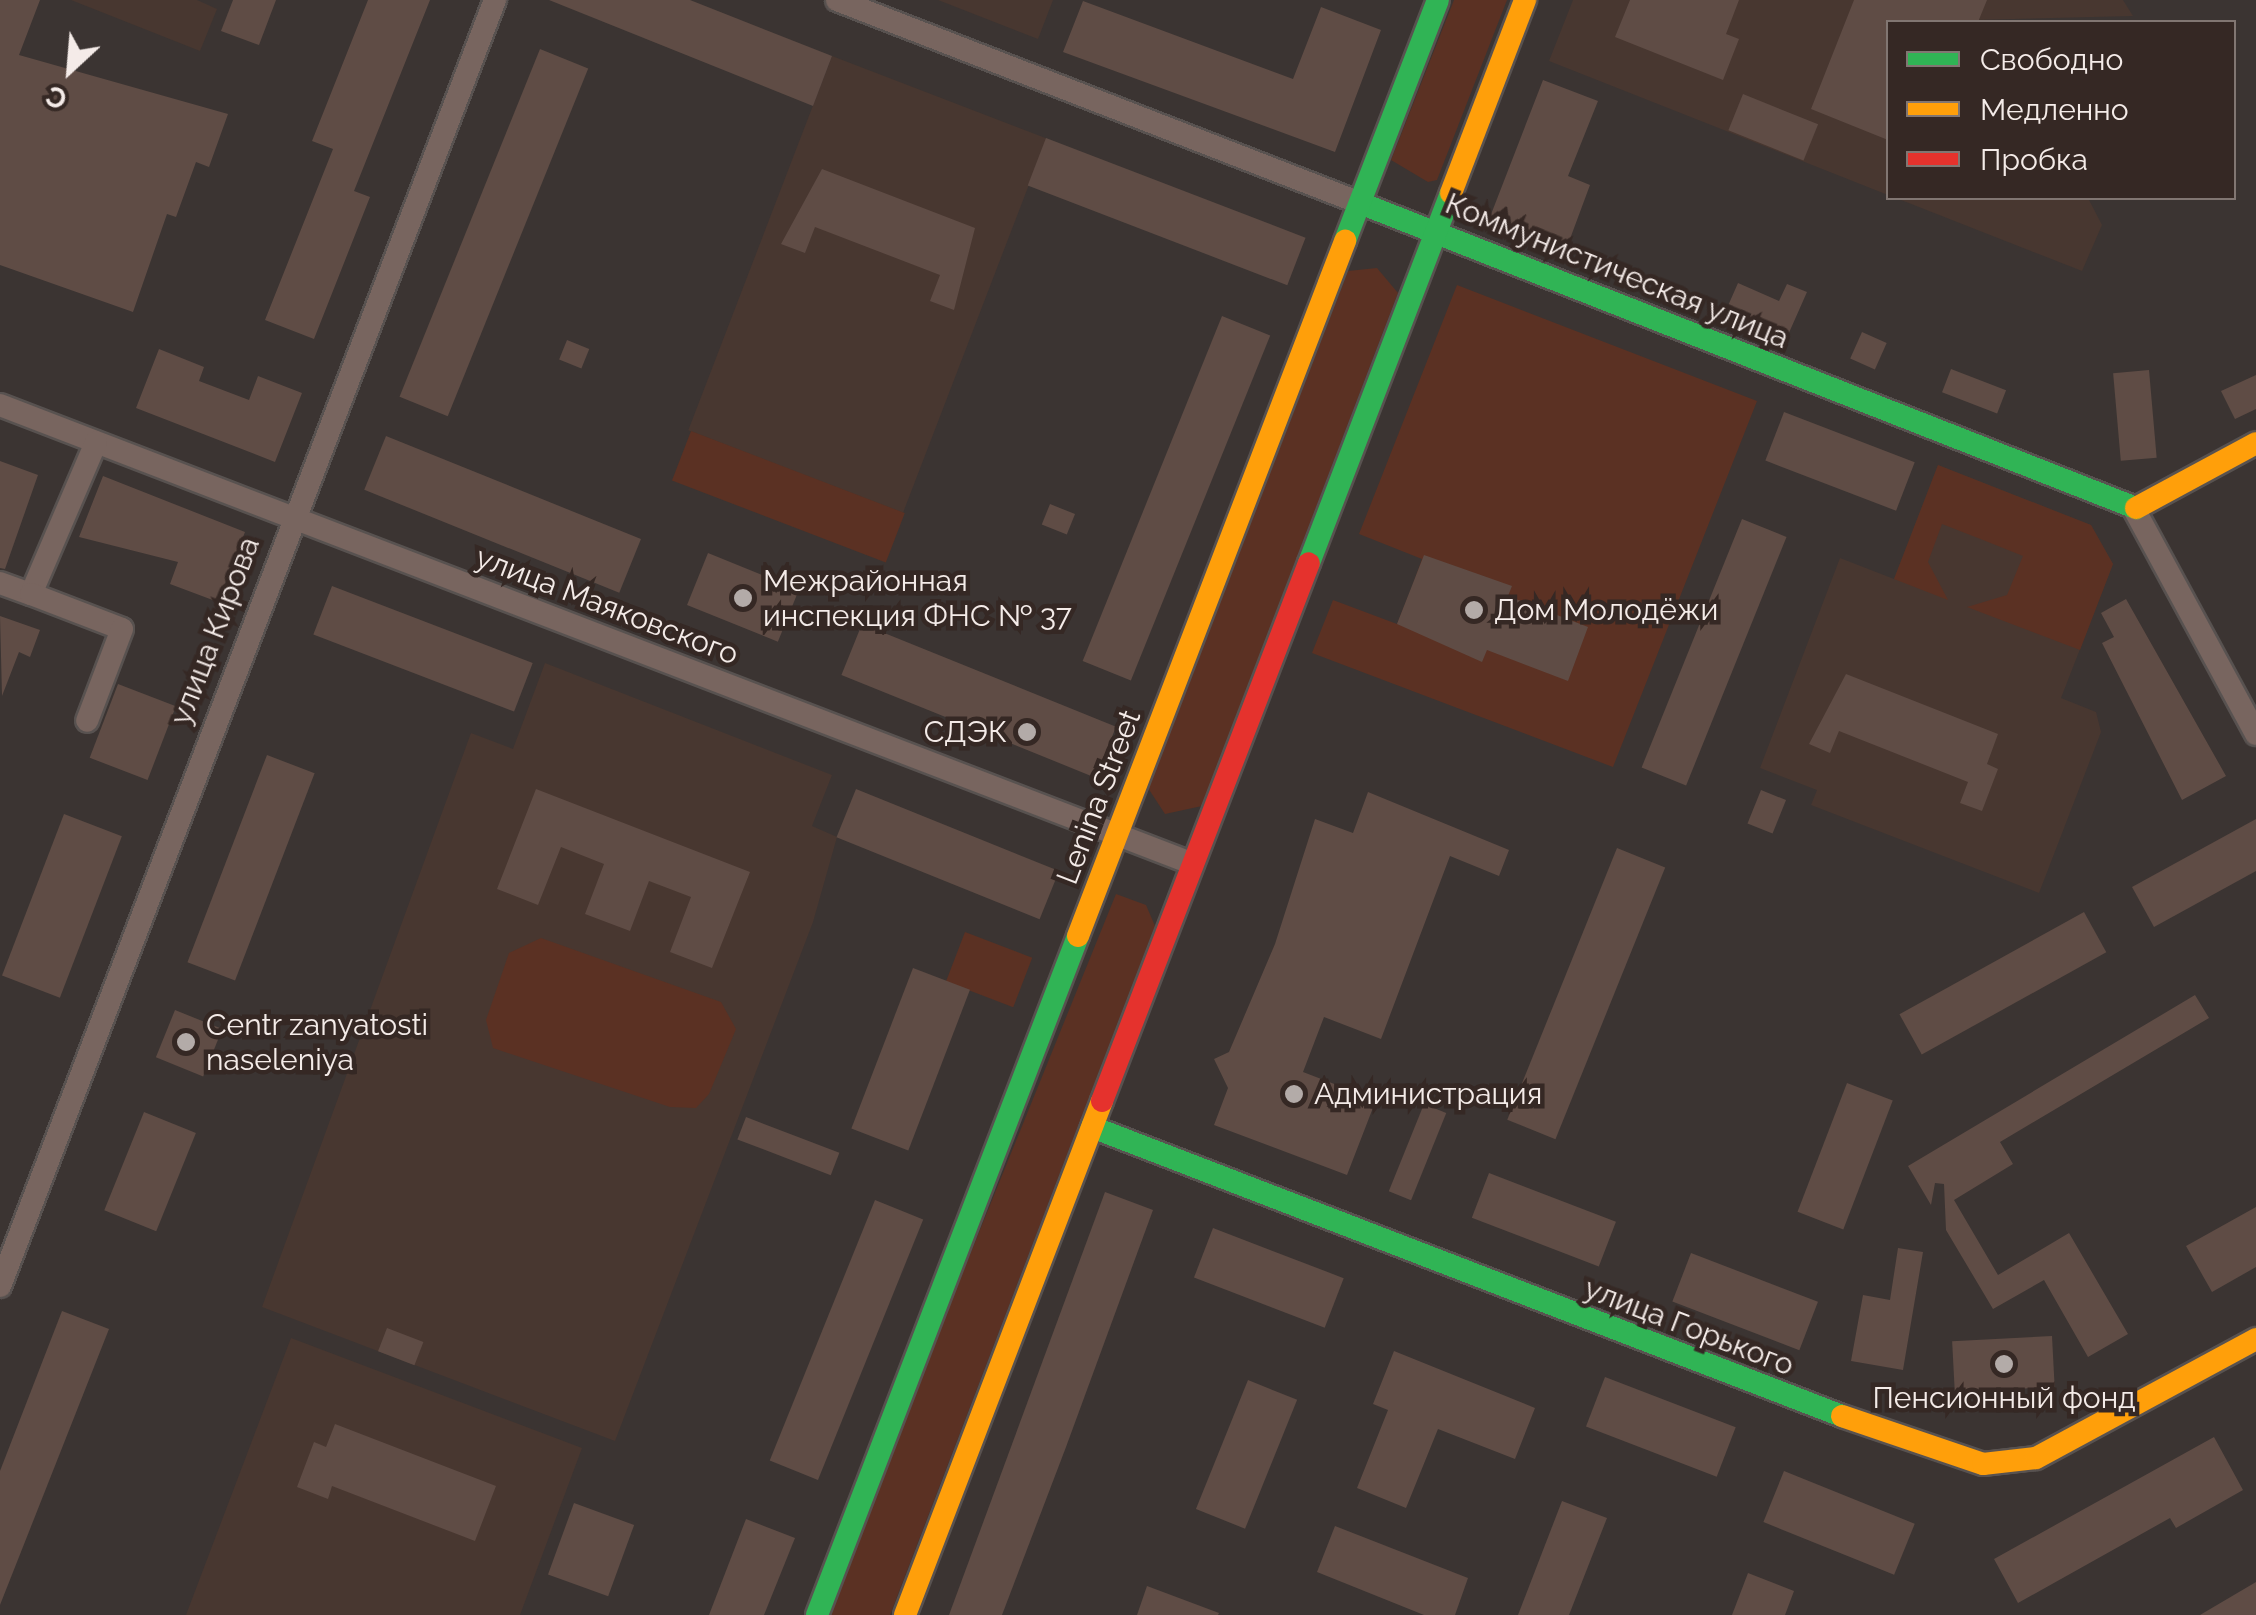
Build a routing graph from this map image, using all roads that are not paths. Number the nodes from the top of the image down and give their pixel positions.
1 (495, 0) edge
2 (837, 0) edge
3 (1438, 0) edge
4 (1525, 0) edge
5 (1360, 202) junction
6 (1436, 232) junction
7 (0, 405) edge
8 (96, 442) junction
9 (2256, 443) edge
10 (2134, 509) junction
11 (290, 516) junction
12 (0, 583) edge
13 (30, 594) junction
14 (87, 721) dead end
15 (2256, 734) edge
16 (1117, 834) junction
17 (1194, 864) junction
18 (1092, 1127) junction
19 (0, 1286) edge
20 (2256, 1338) edge
21 (816, 1615) edge
22 (905, 1615) edge

1 - 11 street, улица Кирова
2 - 5 street, Коммунистическая улица
3 - 5 main road, Lenina Street
4 - 6 main road
5 - 6 main road, Коммунистическая улица
5 - 16 main road, Lenina Street
6 - 10 main road, Коммунистическая улица
6 - 17 main road
7 - 8 street, улица Маяковского
8 - 11 street, улица Маяковского
8 - 13 street
9 - 10 main road
10 - 15 street
11 - 16 street, улица Маяковского
11 - 19 street, улица Кирова
12 - 13 street
13 - 14 street
16 - 17 street, улица Маяковского
16 - 21 main road, Lenina Street
17 - 18 main road
18 - 20 main road, улица Горького
18 - 22 main road

